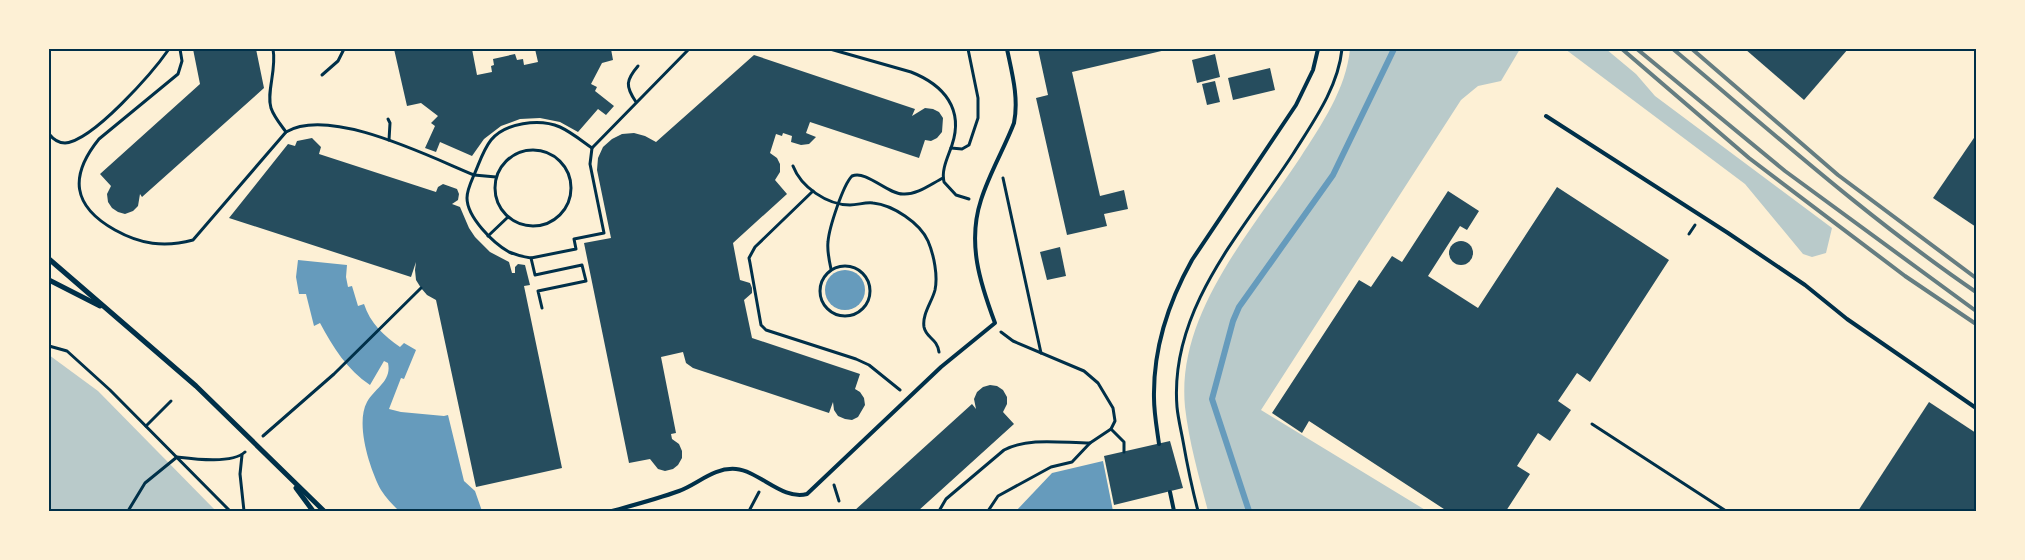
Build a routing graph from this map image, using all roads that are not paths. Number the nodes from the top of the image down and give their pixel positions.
1 (1007, 49) edge
2 (1318, 49) edge
3 (1546, 116) dead end
4 (49, 259) edge
5 (49, 280) edge
6 (109, 311) junction
7 (1976, 408) edge
8 (1159, 444) dead end
9 (289, 477) junction
10 (1170, 492) dead end
11 (313, 511) edge
12 (324, 511) edge
13 (612, 511) edge
14 (1174, 511) edge

1 - 13 lane
2 - 8 lane
3 - 7 lane
4 - 6 street
5 - 6 street
6 - 9 street
9 - 11 street
9 - 12 street
10 - 14 lane

